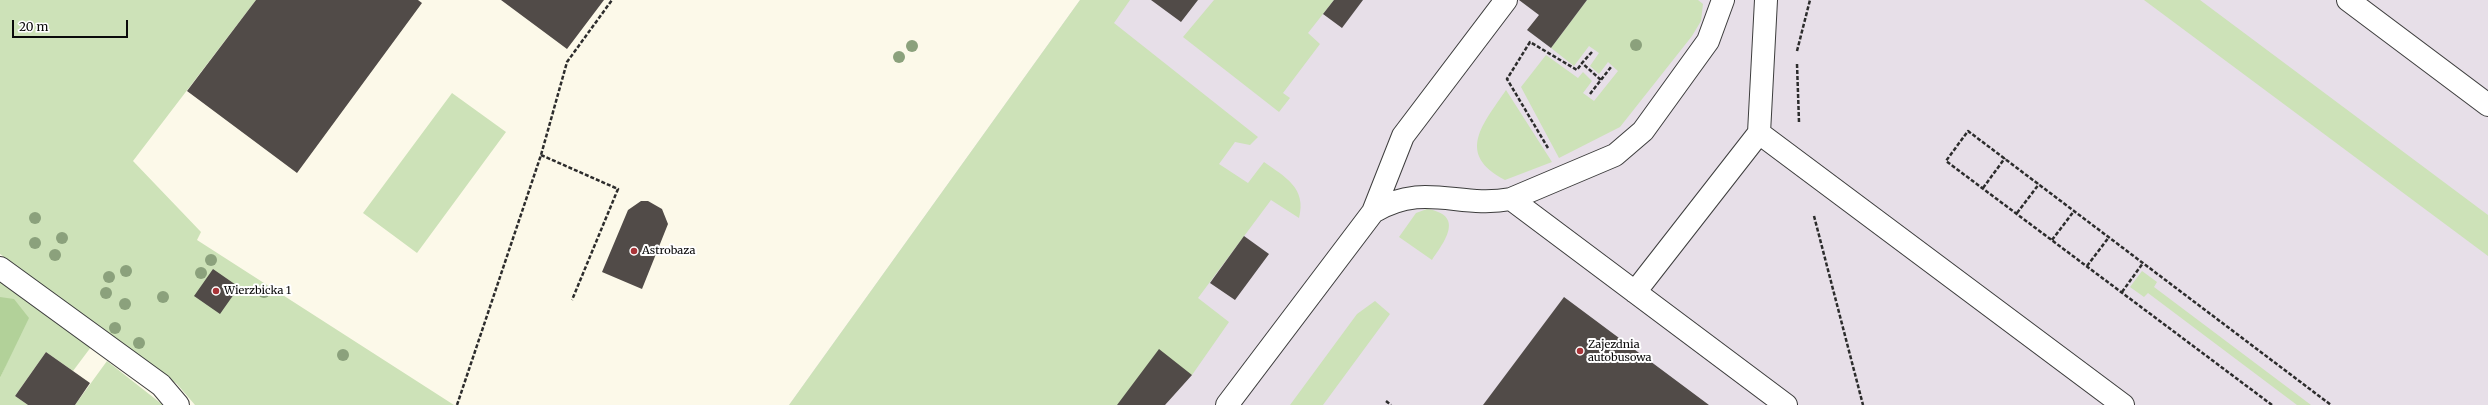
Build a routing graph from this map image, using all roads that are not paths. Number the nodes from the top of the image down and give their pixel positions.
1 (1506, 0) edge
2 (1723, 0) edge
3 (1766, 0) edge
4 (2348, 0) edge
5 (2488, 105) edge
6 (1759, 133) junction
7 (1511, 199) junction
8 (1373, 212) junction
9 (0, 268) edge
10 (1635, 292) junction
11 (178, 405) edge
12 (1227, 405) edge
13 (1786, 405) edge
14 (2123, 405) edge

1 - 8 lane
2 - 7 lane
3 - 6 lane
4 - 5 lane
6 - 10 lane
6 - 14 lane
7 - 8 lane
7 - 10 lane
8 - 12 lane
9 - 11 lane
10 - 13 lane

